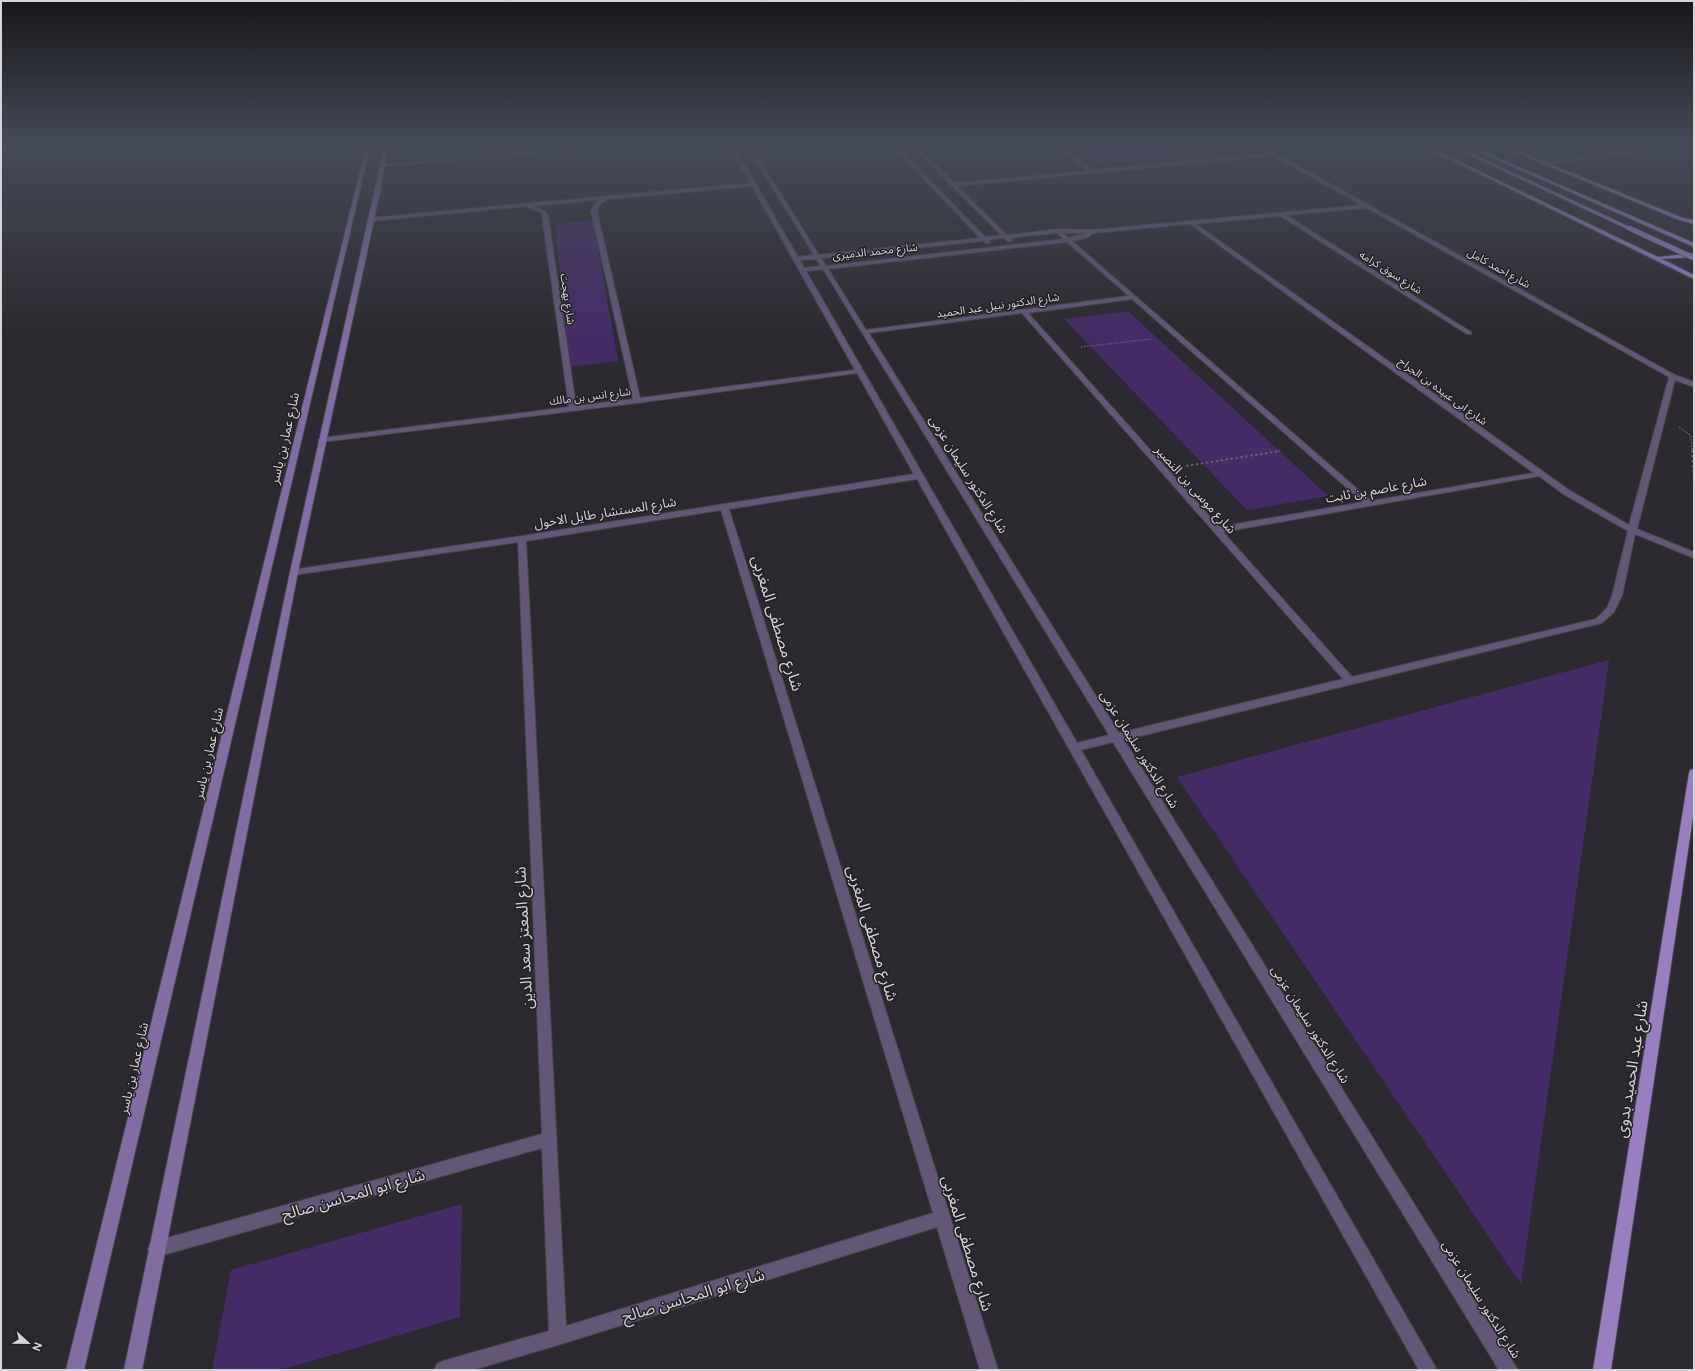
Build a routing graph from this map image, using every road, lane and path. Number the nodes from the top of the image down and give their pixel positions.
1 (354, 207) edge
2 (374, 207) edge
3 (503, 207) edge
4 (530, 207) edge
5 (595, 207) edge
6 (766, 207) edge
7 (786, 207) edge
8 (953, 207) edge
9 (976, 207) edge
10 (1359, 207) edge
11 (1370, 207) edge
12 (1550, 207) edge
13 (1584, 207) edge
14 (1609, 207) edge
15 (1651, 207) edge
16 (1282, 215) junction
17 (372, 219) junction
18 (1681, 219) junction
19 (1694, 222) edge
20 (1192, 223) junction
21 (1694, 226) edge
22 (1058, 231) junction
23 (1092, 232) junction
24 (1005, 236) junction
25 (984, 239) junction
26 (1068, 240) junction
27 (1694, 245) edge
28 (1014, 246) junction
29 (993, 248) junction
30 (1694, 256) edge
31 (818, 257) junction
32 (1656, 258) junction
33 (796, 260) junction
34 (824, 267) junction
35 (802, 270) junction
36 (1694, 277) edge
37 (1134, 297) junction
38 (1023, 311) junction
39 (865, 332) junction
40 (1469, 333) dead end
41 (1178, 336) junction
42 (1057, 350) junction
43 (860, 371) junction
44 (1673, 376) junction
45 (1694, 385) edge
46 (637, 400) junction
47 (573, 409) junction
48 (322, 440) junction
49 (1304, 447) junction
50 (1691, 447) dead end
51 (1163, 469) junction
52 (1539, 474) junction
53 (919, 476) junction
54 (1694, 483) edge
55 (1369, 503) junction
56 (724, 506) junction
57 (1217, 530) junction
58 (1632, 530) junction
59 (522, 538) junction
60 (1694, 555) edge
61 (294, 572) junction
62 (1351, 682) junction
63 (1116, 738) junction
64 (1074, 748) junction
65 (1694, 773) edge
66 (549, 1139) junction
67 (943, 1218) junction
68 (156, 1249) junction
69 (558, 1337) junction
70 (75, 1370) edge
71 (133, 1370) edge
72 (443, 1370) edge
73 (989, 1370) edge
74 (1428, 1370) edge
75 (1509, 1370) edge
76 (1602, 1370) edge

1 - 70 street, شارع عمار بن ياسر
2 - 17 street
3 - 17 street
4 - 47 street, شارع بهجت
5 - 46 street
6 - 33 street
7 - 31 street, شارع الدكتور سليمان عزمى
8 - 25 street
9 - 24 street
10 - 16 street, شارع محمد الدميرى
11 - 44 street, شارع احمد كامل
12 - 32 main road
13 - 30 main road, bridge
14 - 27 main road
15 - 18 main road
16 - 20 street, شارع محمد الدميرى
16 - 40 street, شارع سوق كرامه
17 - 48 street
18 - 19 main road
18 - 21 main road
20 - 23 street, شارع محمد الدميرى
20 - 52 street, شارع ابى عبيده بن الجراح
22 - 23 street, شارع محمد الدميرى
22 - 24 street, شارع محمد الدميرى
22 - 26 street
23 - 26 street, شارع محمد الدميرى
24 - 25 street, شارع محمد الدميرى
24 - 28 street
25 - 29 street
25 - 31 street, شارع محمد الدميرى
26 - 28 street, شارع محمد الدميرى
26 - 37 street
28 - 29 street, شارع محمد الدميرى
29 - 34 street, شارع محمد الدميرى
30 - 32 main road
31 - 33 street, شارع محمد الدميرى
31 - 34 street, شارع الدكتور سليمان عزمى
32 - 36 main road
33 - 35 street
34 - 35 street, شارع محمد الدميرى
34 - 39 street, شارع الدكتور سليمان عزمى
35 - 43 street
37 - 38 street, شارع الدكتور نبيل عبد الحميد
37 - 41 street
38 - 39 street, شارع الدكتور نبيل عبد الحميد
38 - 42 street, شارع موسى بن النصير
39 - 63 street, شارع الدكتور سليمان عزمى
41 - 42 path
41 - 49 street
42 - 51 street, شارع موسى بن النصير
43 - 46 street, شارع انس بن مالك
43 - 53 street
44 - 45 street, شارع احمد كامل
44 - 58 street
46 - 47 street, شارع انس بن مالك
47 - 48 street, شارع انس بن مالك
48 - 61 street
49 - 51 path
49 - 55 street
50 - 54 path
51 - 57 street, شارع موسى بن النصير
52 - 55 street, شارع عاصم بن ثابت
52 - 58 street, شارع ابى عبيده بن الجراح
53 - 56 street, شارع المستشار طايل الاحول
53 - 64 street
55 - 57 street, شارع عاصم بن ثابت
56 - 59 street, شارع المستشار طايل الاحول
56 - 67 street, شارع مصطفى المغربى
57 - 62 street, شارع موسى بن النصير
58 - 60 street, شارع ابى عبيده بن الجراح
58 - 62 street
59 - 61 street, شارع المستشار طايل الاحول
59 - 66 street, شارع المعتز سعد الدين
61 - 68 street
62 - 63 street
63 - 64 street
63 - 75 street, شارع الدكتور سليمان عزمى
64 - 74 street
65 - 76 main road, شارع عبد الحميد بدوى
66 - 68 street, شارع ابو المحاسن صالح
66 - 69 street, شارع المعتز سعد الدين
67 - 69 street, شارع ابو المحاسن صالح
67 - 73 street, شارع مصطفى المغربى
68 - 71 street
69 - 72 street, شارع ابو المحاسن صالح

